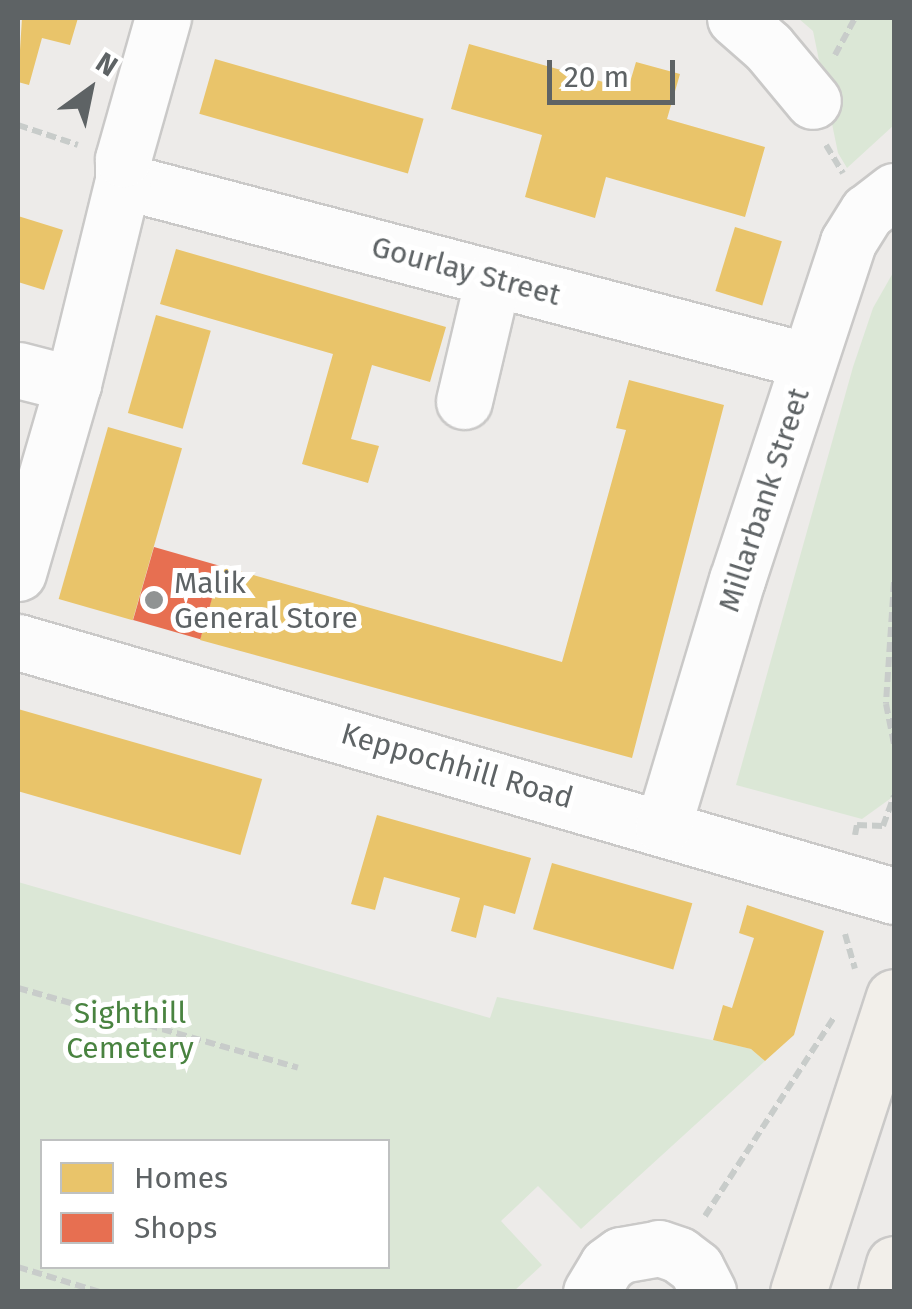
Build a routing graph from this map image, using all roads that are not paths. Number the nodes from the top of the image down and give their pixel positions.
1 (164, 18) edge
2 (735, 18) edge
3 (814, 100) road end
4 (123, 170) junction
5 (881, 202) edge
6 (493, 278) junction
7 (808, 360) junction
8 (18, 370) edge
9 (73, 384) junction
10 (464, 401) dead end
11 (18, 573) edge
12 (18, 642) edge
13 (663, 826) junction
14 (894, 896) edge
15 (894, 997) edge
16 (894, 1264) edge
17 (694, 1273) edge
18 (591, 1292) edge
19 (798, 1292) edge
20 (886, 1292) edge

1 - 4 street
2 - 3 street
4 - 6 street, Gourlay Street
4 - 9 street
5 - 7 street, Millarbank Street
6 - 7 street, Gourlay Street
6 - 10 street
7 - 13 street, Millarbank Street
8 - 9 street
9 - 11 street
12 - 13 street, Keppochhill Road
13 - 14 street, Keppochhill Road
15 - 19 main road
16 - 20 main road
17 - 18 street

